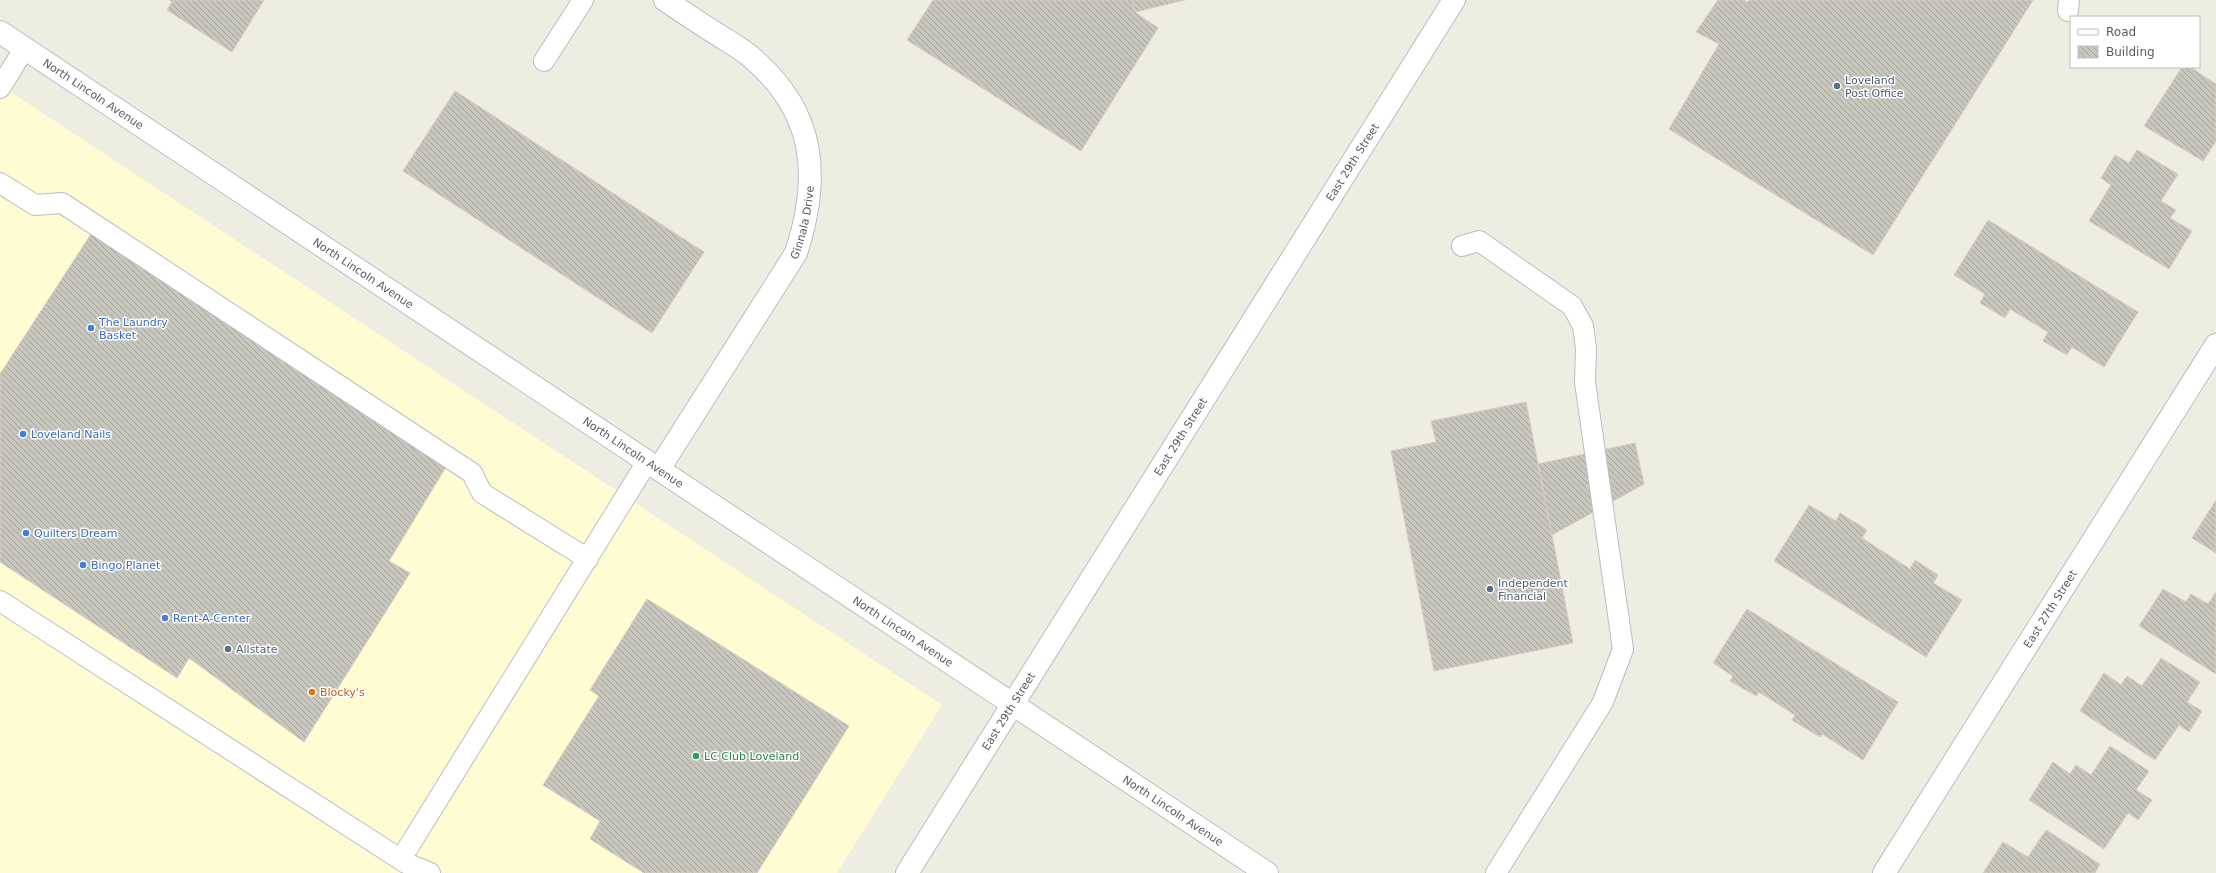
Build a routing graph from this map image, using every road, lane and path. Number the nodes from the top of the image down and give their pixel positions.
1 (583, 0) edge
2 (665, 0) edge
3 (1454, 0) edge
4 (0, 32) edge
5 (24, 49) junction
6 (544, 61) dead end
7 (0, 88) edge
8 (0, 183) edge
9 (1462, 246) dead end
10 (2216, 345) edge
11 (653, 466) junction
12 (588, 559) junction
13 (0, 600) edge
14 (1013, 704) junction
15 (401, 859) junction
16 (430, 873) edge
17 (907, 873) edge
18 (1266, 873) edge
19 (1496, 873) edge
20 (1884, 873) edge

1 - 6 lane
2 - 11 street, Ginnala Drive
3 - 14 street, East 29th Street
4 - 5 street, North Lincoln Avenue
5 - 7 lane
5 - 11 street, North Lincoln Avenue
8 - 12 lane
9 - 19 lane
10 - 20 street, East 27th Street
11 - 12 lane
11 - 14 street, North Lincoln Avenue
12 - 15 lane
13 - 15 lane
14 - 17 street, East 29th Street
14 - 18 street, North Lincoln Avenue
15 - 16 lane

